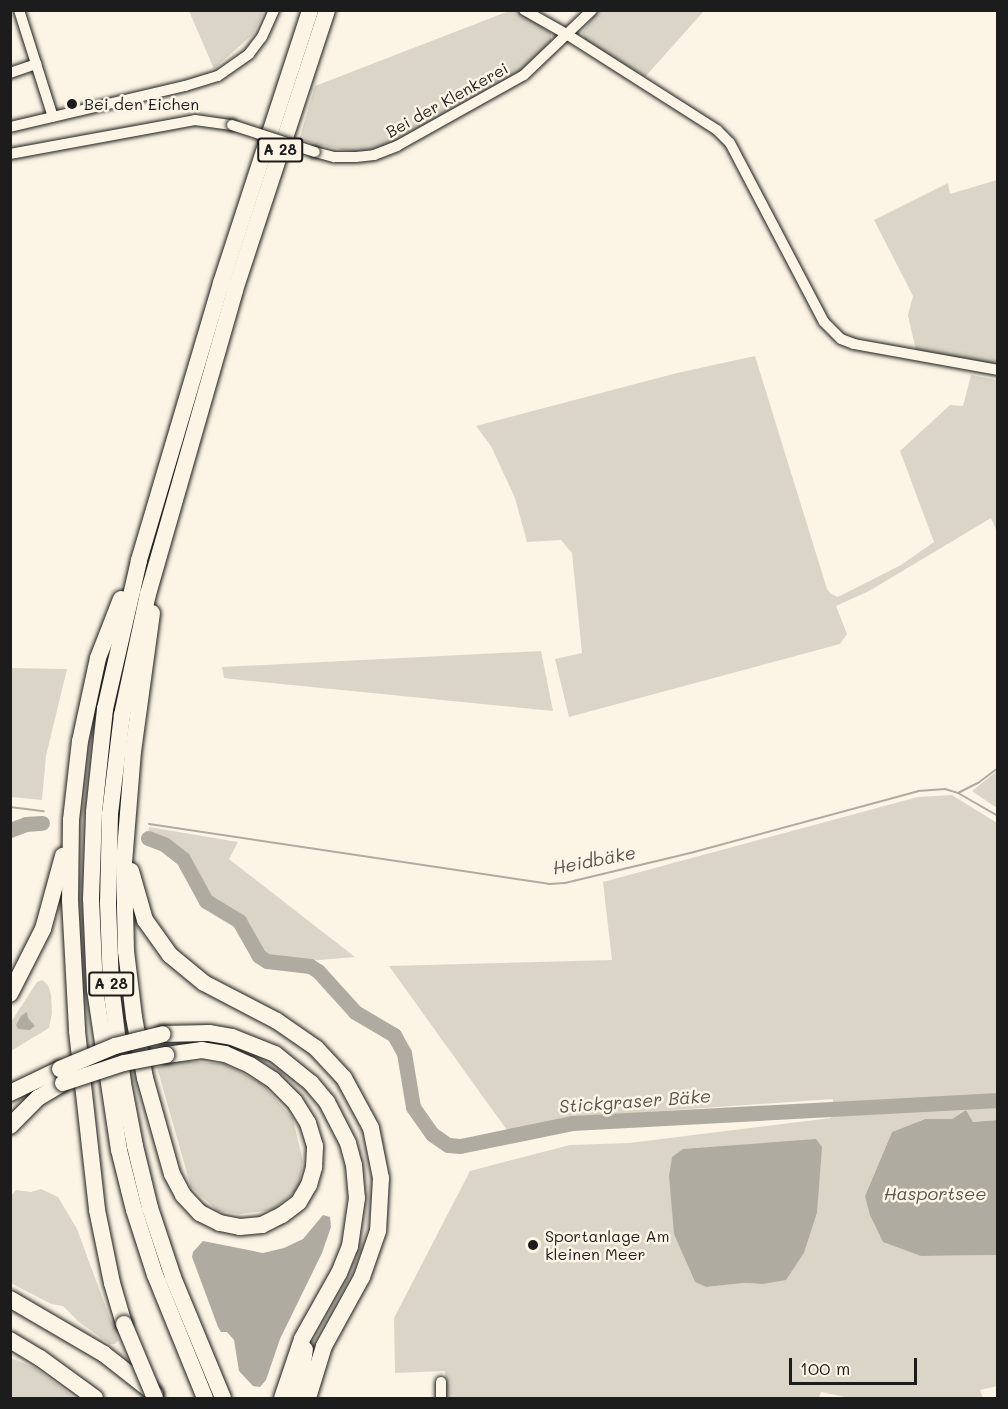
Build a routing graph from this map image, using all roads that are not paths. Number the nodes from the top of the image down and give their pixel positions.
1 (19, 10) edge
2 (274, 10) edge
3 (310, 10) edge
4 (327, 10) edge
5 (524, 10) edge
6 (592, 10) edge
7 (568, 35) junction
8 (36, 64) junction
9 (10, 73) edge
10 (53, 117) junction
11 (10, 127) edge
12 (10, 154) edge
13 (998, 370) edge
14 (157, 558) junction
15 (140, 560) junction
16 (71, 820) junction
17 (125, 836) junction
18 (10, 994) edge
19 (62, 1076) junction
20 (10, 1093) edge
21 (10, 1126) edge
22 (10, 1299) edge
23 (309, 1325) junction
24 (10, 1340) edge
25 (441, 1382) dead end
26 (94, 1398) edge
27 (155, 1398) edge
28 (160, 1398) edge
29 (205, 1398) edge
30 (223, 1398) edge
31 (282, 1398) edge
32 (298, 1398) edge
33 (308, 1398) edge
34 (441, 1398) edge

1 - 8 street
2 - 10 street
3 - 15 highway, A 28
4 - 14 highway, A 28
5 - 7 street
6 - 7 street, Bei der Klenkerei
7 - 12 street, Bei der Klenkerei, bridge
7 - 13 street
8 - 9 street
8 - 10 street
10 - 11 street
14 - 17 highway
14 - 30 highway, A 28
15 - 16 highway
15 - 29 highway, A 28
16 - 18 highway
16 - 27 highway, bridge
17 - 19 highway, bridge
17 - 33 highway
19 - 20 highway
19 - 21 highway
19 - 23 highway, bridge
22 - 28 highway
23 - 31 highway
23 - 32 highway
24 - 26 highway
25 - 34 street

